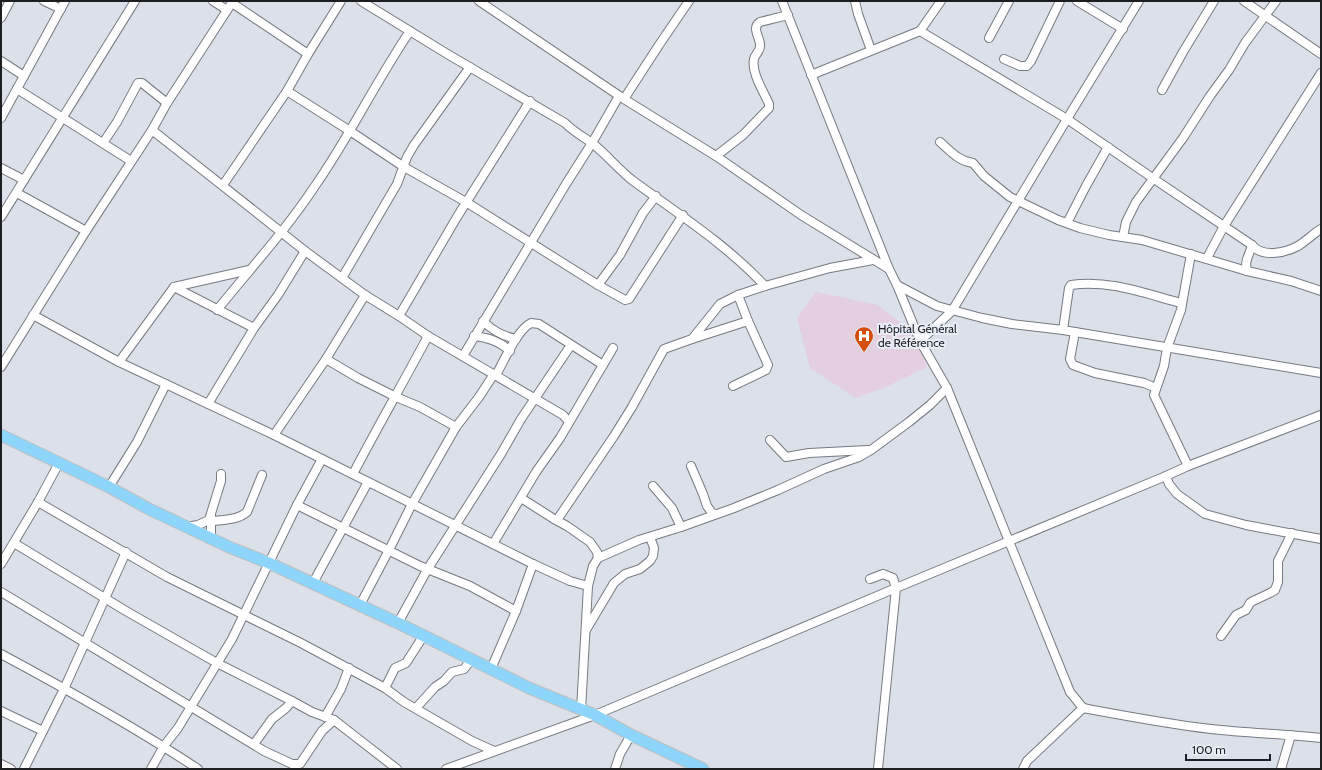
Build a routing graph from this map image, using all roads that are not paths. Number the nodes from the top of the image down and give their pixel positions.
1 (44, 1) edge
2 (66, 1) edge
3 (135, 1) edge
4 (213, 1) edge
5 (341, 1) edge
6 (361, 1) edge
7 (479, 1) edge
8 (689, 1) edge
9 (782, 1) edge
10 (856, 1) edge
11 (941, 1) edge
12 (1060, 1) edge
13 (1076, 1) edge
14 (1140, 1) edge
15 (1214, 1) edge
16 (1244, 1) edge
17 (1276, 1) edge
18 (1006, 2) edge
19 (6, 4) edge
20 (231, 5) edge
21 (61, 9) junction
22 (788, 15) junction
23 (1265, 16) junction
24 (1, 18) edge
25 (1123, 29) junction
26 (410, 30) junction
27 (920, 30) junction
28 (989, 38) dead end
29 (871, 50) junction
30 (308, 54) junction
31 (1321, 54) edge
32 (1004, 59) dead end
33 (1, 61) edge
34 (470, 67) junction
35 (1321, 73) edge
36 (811, 75) junction
37 (24, 76) junction
38 (17, 89) junction
39 (1162, 90) dead end
40 (287, 91) junction
41 (622, 97) junction
42 (530, 101) junction
43 (167, 103) junction
44 (1, 118) edge
45 (64, 118) junction
46 (1067, 119) junction
47 (152, 130) junction
48 (350, 131) junction
49 (940, 142) dead end
50 (103, 143) junction
51 (592, 143) junction
52 (1108, 147) junction
53 (716, 156) junction
54 (131, 161) junction
55 (404, 167) junction
56 (1, 168) edge
57 (1154, 179) junction
58 (24, 180) junction
59 (223, 185) junction
60 (17, 193) junction
61 (656, 196) junction
62 (1019, 201) junction
63 (466, 202) junction
64 (683, 215) junction
65 (1, 216) edge
66 (1067, 223) junction
67 (1224, 226) junction
68 (1321, 229) edge
69 (86, 230) junction
70 (281, 232) junction
71 (1123, 237) junction
72 (531, 243) junction
73 (1252, 245) junction
74 (305, 251) junction
75 (1191, 254) junction
76 (1207, 258) junction
77 (872, 260) junction
78 (889, 269) junction
79 (249, 270) junction
80 (1247, 271) junction
81 (342, 278) junction
82 (598, 285) junction
83 (897, 285) junction
84 (765, 286) junction
85 (174, 287) junction
86 (1321, 291) edge
87 (365, 295) junction
88 (738, 295) junction
89 (1182, 304) junction
90 (217, 310) junction
91 (952, 311) junction
92 (33, 315) junction
93 (399, 316) junction
94 (483, 321) junction
95 (748, 321) junction
96 (254, 328) junction
97 (1063, 330) junction
98 (1075, 332) junction
99 (428, 336) junction
100 (474, 336) junction
101 (516, 339) junction
102 (692, 339) junction
103 (920, 341) junction
104 (571, 345) junction
105 (613, 348) dead end
106 (1167, 348) junction
107 (510, 351) junction
108 (463, 356) junction
109 (326, 359) junction
110 (120, 362) junction
111 (603, 365) junction
112 (1, 367) edge
113 (1321, 373) edge
114 (495, 375) junction
115 (166, 384) junction
116 (733, 386) dead end
117 (947, 388) junction
118 (1156, 388) junction
119 (396, 397) junction
120 (535, 400) junction
121 (208, 404) junction
122 (1320, 416) edge
123 (569, 422) junction
124 (456, 427) junction
125 (1, 435) edge
126 (274, 435) junction
127 (770, 440) dead end
128 (871, 450) junction
129 (322, 459) junction
130 (59, 463) junction
131 (691, 466) dead end
132 (1188, 466) junction
133 (221, 474) dead end
134 (353, 474) junction
135 (262, 475) dead end
136 (1166, 476) junction
137 (368, 482) junction
138 (653, 486) dead end
139 (109, 487) junction
140 (521, 498) junction
141 (38, 502) junction
142 (412, 504) junction
143 (297, 505) junction
144 (716, 514) junction
145 (211, 518) junction
146 (557, 520) junction
147 (454, 525) junction
148 (186, 527) junction
149 (343, 527) junction
150 (681, 527) junction
151 (1292, 533) junction
152 (650, 537) junction
153 (211, 539) junction
154 (1321, 539) edge
155 (1010, 542) junction
156 (14, 543) junction
157 (493, 544) junction
158 (389, 550) junction
159 (126, 552) junction
160 (598, 558) junction
161 (269, 563) junction
162 (1, 564) edge
163 (533, 564) junction
164 (427, 570) junction
165 (870, 579) dead end
166 (313, 583) junction
167 (588, 586) junction
168 (896, 588) junction
169 (1, 592) edge
170 (106, 598) junction
171 (360, 605) junction
172 (516, 611) junction
173 (244, 615) junction
174 (398, 623) junction
175 (586, 630) junction
176 (424, 635) junction
177 (1221, 636) dead end
178 (85, 642) junction
179 (1, 654) edge
180 (471, 660) junction
181 (217, 663) junction
182 (349, 668) junction
183 (491, 669) junction
184 (386, 688) junction
185 (64, 689) junction
186 (292, 701) junction
187 (190, 707) junction
188 (416, 708) junction
189 (1083, 708) junction
190 (581, 710) junction
191 (1, 711) edge
192 (595, 715) junction
193 (325, 717) junction
194 (334, 720) junction
195 (43, 730) junction
196 (631, 735) junction
197 (1291, 735) junction
198 (1321, 738) edge
199 (254, 744) junction
200 (164, 746) junction
201 (494, 751) junction
202 (1, 764) edge
203 (11, 769) edge
204 (24, 769) edge
205 (151, 769) edge
206 (198, 769) edge
207 (397, 769) edge
208 (446, 769) edge
209 (615, 769) edge
210 (703, 769) edge
211 (878, 769) edge
212 (1023, 769) edge
213 (1281, 769) edge

1 - 21 street
2 - 21 street
3 - 45 street
4 - 20 street
5 - 30 street
6 - 26 street
7 - 41 street
8 - 41 street
9 - 22 street
10 - 29 street
11 - 27 street
12 - 32 street
13 - 25 street
14 - 25 street
15 - 39 street
16 - 23 street
17 - 23 street
18 - 28 street
19 - 24 street
20 - 30 street
20 - 43 street
21 - 37 street
22 - 36 street
22 - 53 street
23 - 31 street
23 - 57 street
25 - 46 street
26 - 34 street
26 - 48 street
27 - 29 street
27 - 46 street
29 - 36 street
30 - 40 street
33 - 37 street
34 - 42 street
34 - 55 street
35 - 67 street
36 - 78 street
37 - 38 street
38 - 44 street
38 - 45 street
40 - 48 street
40 - 59 street
41 - 51 street
41 - 53 street
42 - 51 street
42 - 63 street
43 - 47 street
43 - 50 street
45 - 50 street
45 - 58 street
46 - 52 street
46 - 62 street
47 - 54 street
47 - 59 street
48 - 55 street
48 - 70 street
49 - 62 street
50 - 54 street
51 - 61 street
51 - 72 street
52 - 57 street
52 - 66 street
53 - 77 street
54 - 69 street
55 - 63 street
55 - 81 street
56 - 58 street
57 - 67 street
57 - 71 street
58 - 60 street
59 - 70 street
60 - 65 street
60 - 69 street
61 - 64 street
61 - 82 street
62 - 66 street
62 - 91 street
63 - 72 street
63 - 93 street
64 - 82 street
64 - 84 street
66 - 71 street
67 - 73 street
67 - 76 street
68 - 73 street
69 - 92 street
70 - 74 street
70 - 79 street
71 - 75 street
72 - 82 street
72 - 94 street
73 - 80 street
74 - 81 street
74 - 96 street
75 - 76 street
75 - 89 street
76 - 80 street
77 - 78 street
77 - 84 street
78 - 83 street
79 - 85 street
79 - 90 street
80 - 86 street
81 - 87 street
83 - 91 street
83 - 103 street
84 - 88 street
85 - 90 street
85 - 110 street
87 - 93 street
87 - 109 street
88 - 95 street
88 - 102 street
89 - 97 street
89 - 106 street
90 - 96 street
91 - 97 street
91 - 103 street
92 - 110 street
92 - 112 street
93 - 99 street
94 - 100 street
94 - 101 street
95 - 102 street
95 - 116 street
96 - 121 street
97 - 98 street
98 - 106 street
98 - 118 street
99 - 108 street
99 - 119 street
100 - 107 street
100 - 108 street
101 - 104 street
101 - 107 street
102 - 146 street
103 - 117 street
104 - 111 street
104 - 120 street
105 - 111 street
106 - 113 street
106 - 118 street
107 - 114 street
108 - 114 street
109 - 119 street
109 - 126 street
110 - 115 street
111 - 123 street
114 - 120 street
114 - 124 street
115 - 121 street
115 - 139 street
117 - 128 street
117 - 155 street
118 - 132 street
119 - 124 street
119 - 134 street
120 - 123 street
120 - 147 street
121 - 126 street
122 - 132 street
123 - 140 street
124 - 142 street
125 - 130 main road
126 - 129 street
127 - 128 street
128 - 144 street
129 - 134 street
129 - 143 street
130 - 139 main road
130 - 141 street
131 - 144 street
132 - 136 street
133 - 145 street
134 - 137 street
135 - 145 street
136 - 151 street
136 - 155 street
137 - 142 street
137 - 149 street
138 - 150 street
139 - 148 main road
140 - 146 street
140 - 157 street
141 - 156 street
141 - 159 street
142 - 147 street
142 - 158 street
143 - 149 street
143 - 161 street
144 - 150 street
145 - 148 street
145 - 153 street
146 - 160 street
147 - 157 street
147 - 164 street
148 - 153 main road
149 - 158 street
149 - 166 street
150 - 152 street
151 - 154 street
151 - 177 street
152 - 160 street
152 - 175 street
153 - 161 main road
155 - 168 street
155 - 189 street
156 - 162 street
156 - 170 street
157 - 163 street
158 - 164 street
158 - 171 street
159 - 170 street
159 - 173 street
160 - 167 street
161 - 166 main road
161 - 173 street
163 - 167 street
163 - 172 street
164 - 172 street
164 - 174 street
165 - 168 street
166 - 171 main road
167 - 175 street
168 - 192 street
168 - 211 street
169 - 178 street
170 - 178 street
170 - 181 street
171 - 174 main road
172 - 183 street
173 - 181 street
173 - 182 street
174 - 176 main road
175 - 190 street
176 - 180 main road
176 - 184 street
178 - 185 street
178 - 187 street
179 - 185 street
180 - 183 main road
180 - 188 street
181 - 186 street
181 - 187 street
182 - 184 street
182 - 193 street
183 - 190 main road
184 - 188 street
185 - 195 street
185 - 200 street
186 - 193 street
186 - 199 street
187 - 199 street
187 - 200 street
188 - 201 street
189 - 197 street
189 - 212 street
190 - 192 main road
191 - 195 street
192 - 196 main road
192 - 201 street
193 - 194 street
194 - 199 street
194 - 207 street
195 - 204 street
196 - 209 street
196 - 210 main road
197 - 198 street
197 - 213 street
200 - 205 street
200 - 206 street
201 - 208 street
202 - 203 street

